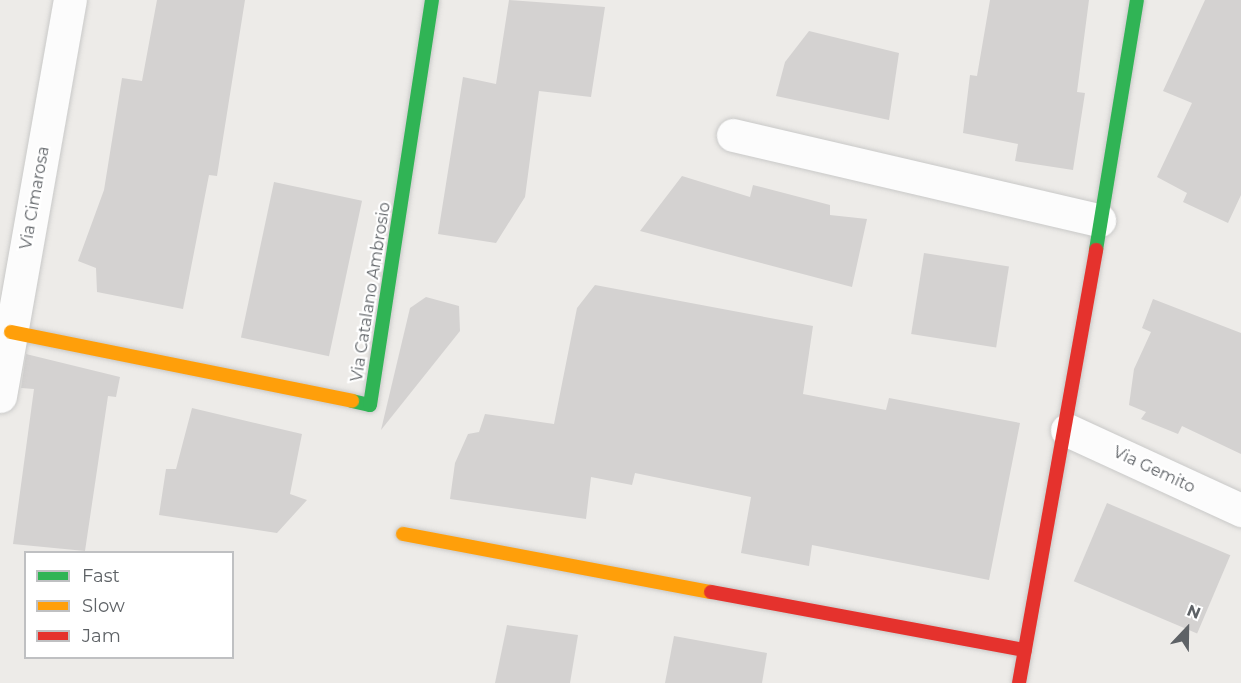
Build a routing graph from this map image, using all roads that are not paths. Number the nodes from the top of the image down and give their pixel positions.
1 (70, 0) edge
2 (432, 0) edge
3 (1137, 0) edge
4 (732, 135) dead end
5 (1099, 220) junction
6 (11, 332) junction
7 (0, 396) edge
8 (1067, 430) junction
9 (1241, 510) edge
10 (403, 534) dead end
11 (1025, 650) junction
12 (1019, 683) edge

1 - 6 street, Via Cimarosa
2 - 6 street, Via Catalano Ambrosio
3 - 5 street
4 - 5 street
5 - 8 street
6 - 7 street, Via Cimarosa
8 - 9 street, Via Gemito
8 - 11 street
10 - 11 street
11 - 12 street

